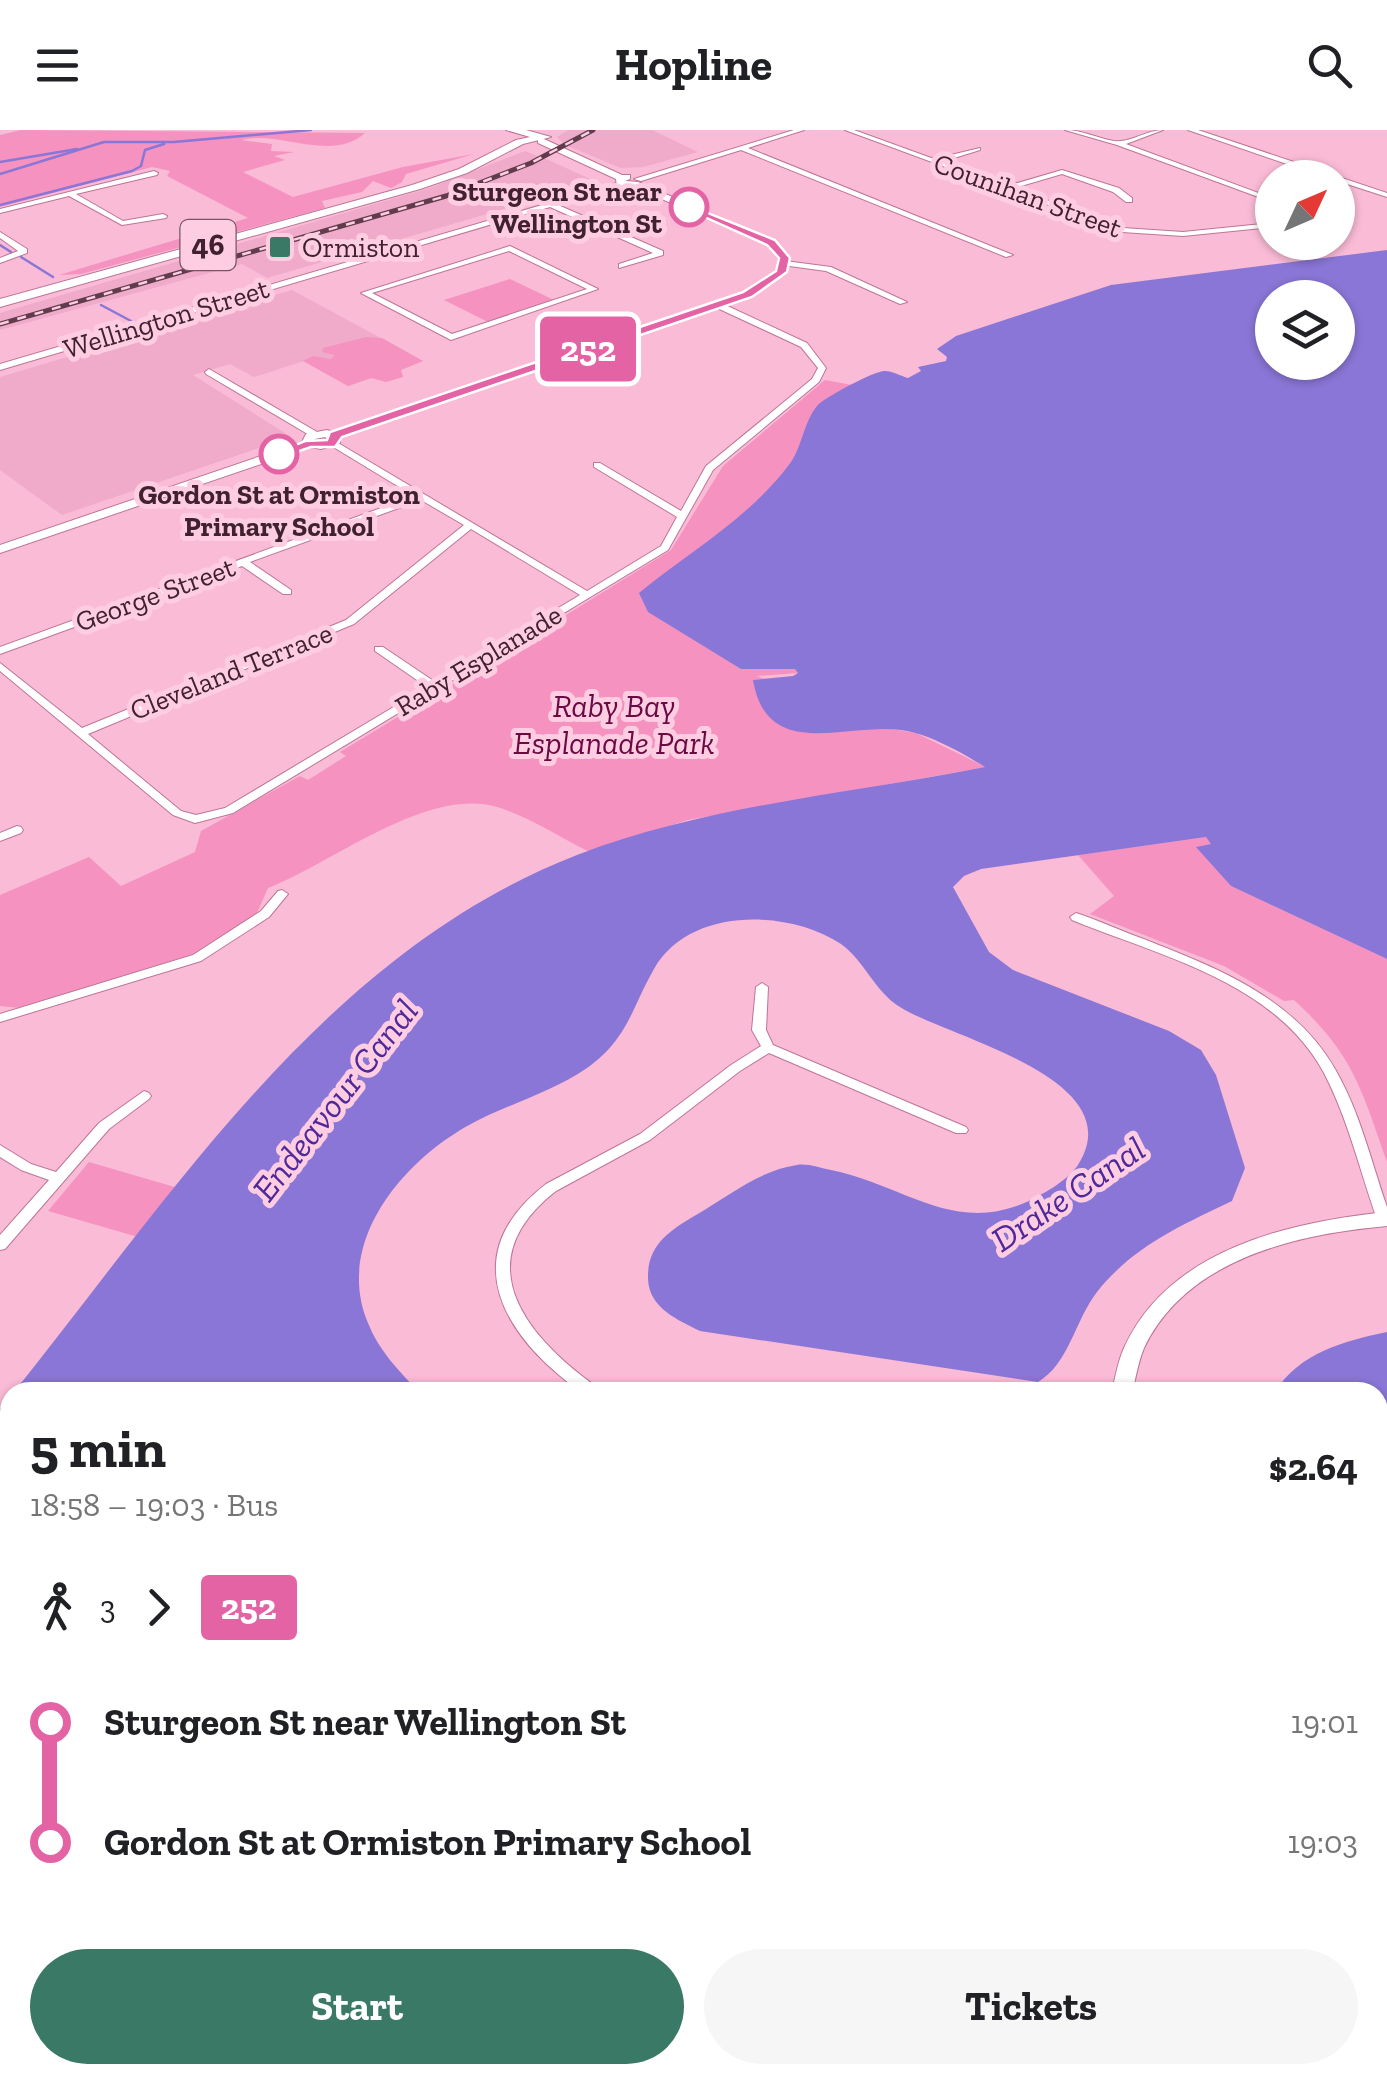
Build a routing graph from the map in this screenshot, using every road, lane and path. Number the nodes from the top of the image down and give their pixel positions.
1 (801, 130) edge
2 (848, 130) edge
3 (1068, 130) edge
4 (1160, 130) edge
5 (1191, 130) edge
6 (516, 135) edge
7 (541, 141) joint
8 (1119, 144) junction
9 (742, 148) junction
10 (978, 149) dead end
11 (934, 162) junction
12 (154, 173) dead end
13 (620, 181) junction
14 (637, 182) junction
15 (1006, 188) junction
16 (68, 193) junction
17 (1255, 194) edge
18 (1387, 195) edge
19 (1129, 200) dead end
20 (550, 204) junction
21 (0, 211) edge
22 (906, 214) junction
23 (164, 216) dead end
24 (1255, 227) edge
25 (0, 234) edge
26 (510, 248) joint
27 (0, 260) edge
28 (784, 263) junction
29 (622, 266) dead end
30 (904, 302) dead end
31 (0, 303) edge
32 (718, 305) junction
33 (577, 353) junction
34 (0, 367) edge
35 (209, 372) dead end
36 (628, 375) dead end
37 (312, 439) junction
38 (334, 439) junction
39 (597, 466) dead end
40 (422, 496) junction
41 (682, 516) junction
42 (470, 524) junction
43 (0, 549) edge
44 (243, 562) junction
45 (287, 592) dead end
46 (586, 595) junction
47 (379, 649) dead end
48 (0, 651) edge
49 (0, 666) edge
50 (434, 687) junction
51 (80, 733) junction
52 (17, 830) dead end
53 (0, 837) edge
54 (282, 894) dead end
55 (1076, 917) dead end
56 (762, 987) dead end
57 (0, 1018) edge
58 (768, 1048) junction
59 (144, 1096) dead end
60 (961, 1130) dead end
61 (0, 1150) edge
62 (59, 1178) junction
63 (1386, 1219) edge
64 (0, 1245) edge
65 (579, 1382) edge
66 (1125, 1382) edge

1 - 9 street
2 - 11 street, Counihan Street
3 - 8 street
4 - 8 street
5 - 18 street
6 - 7 main road, 46
6 - 31 main road, 46
7 - 13 street
8 - 17 street
9 - 14 street
9 - 22 street
10 - 11 street
11 - 15 street, Counihan Street
12 - 16 street
13 - 14 street
13 - 20 street, Wellington Street
14 - 28 street
15 - 19 street
15 - 24 street, Counihan Street
16 - 21 street
16 - 23 street
20 - 29 street
20 - 34 street, Wellington Street
22 - 22 street
25 - 27 street
26 - 26 street
28 - 30 street
28 - 32 street
32 - 33 street
32 - 41 street, Raby Esplanade
33 - 36 street
33 - 38 street
35 - 37 street
37 - 38 street
37 - 43 street
38 - 40 street
39 - 41 street
40 - 42 street
40 - 44 street, George Street
41 - 46 street, Raby Esplanade
42 - 46 street
42 - 51 street, Cleveland Terrace
44 - 45 street
44 - 48 street, George Street
46 - 50 street, Raby Esplanade
47 - 50 street
49 - 51 street
50 - 51 street, Raby Esplanade
52 - 53 street
54 - 57 street
55 - 63 street
56 - 58 street
58 - 60 street
58 - 65 street
59 - 62 street
61 - 62 street
62 - 64 street
63 - 66 street

